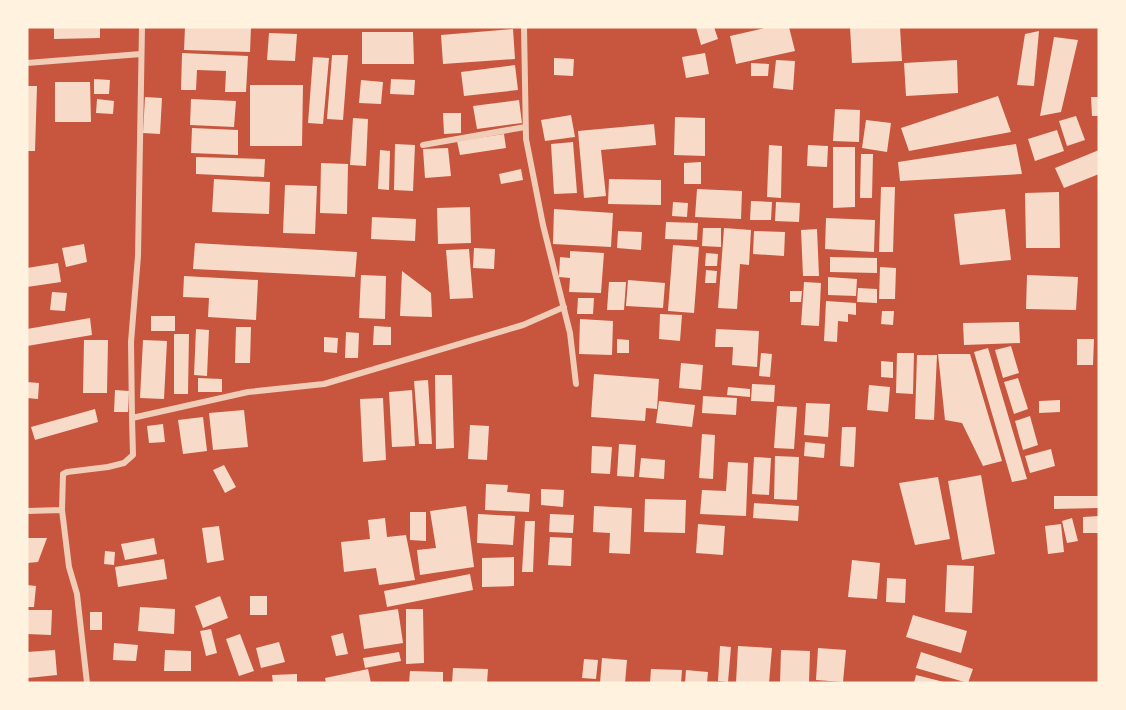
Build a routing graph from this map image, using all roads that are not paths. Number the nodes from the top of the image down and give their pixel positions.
1 (142, 27) edge
2 (524, 27) edge
3 (141, 54) junction
4 (27, 63) edge
5 (525, 127) junction
6 (423, 145) dead end
7 (564, 307) junction
8 (576, 384) dead end
9 (132, 418) junction
10 (62, 510) junction
11 (27, 511) edge
12 (87, 683) edge

1 - 3 street
2 - 5 street
3 - 4 street
3 - 9 street
5 - 6 street
5 - 7 street
7 - 8 street
7 - 9 street
9 - 10 street
10 - 11 street
10 - 12 street

